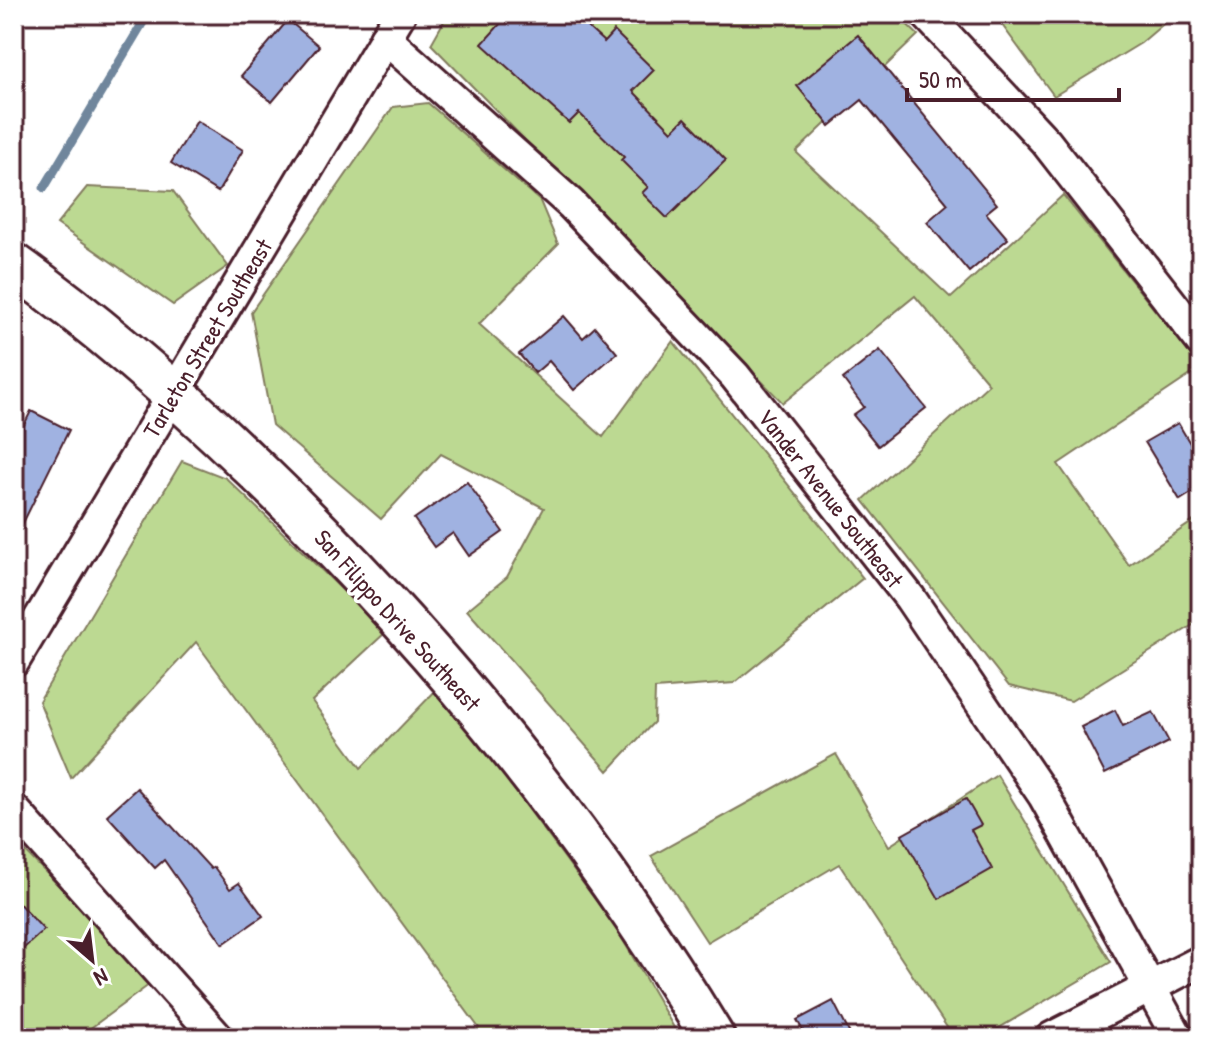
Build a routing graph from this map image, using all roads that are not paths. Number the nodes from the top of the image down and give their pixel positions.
1 (926, 14) edge
2 (392, 26) edge
3 (14, 265) edge
4 (1201, 341) edge
5 (175, 393) junction
6 (14, 661) edge
7 (14, 810) edge
8 (1201, 961) edge
9 (1151, 987) junction
10 (218, 1038) edge
11 (713, 1038) edge
12 (1051, 1038) edge
13 (1178, 1038) edge

1 - 4 street
2 - 5 street, Tarleton Street Southeast
2 - 9 street, Vander Avenue Southeast
3 - 5 street, San Filippo Drive Southeast
5 - 6 street, Tarleton Street Southeast
5 - 11 street, San Filippo Drive Southeast
7 - 10 street
8 - 9 street
9 - 12 street
9 - 13 street, Vander Avenue Southeast

